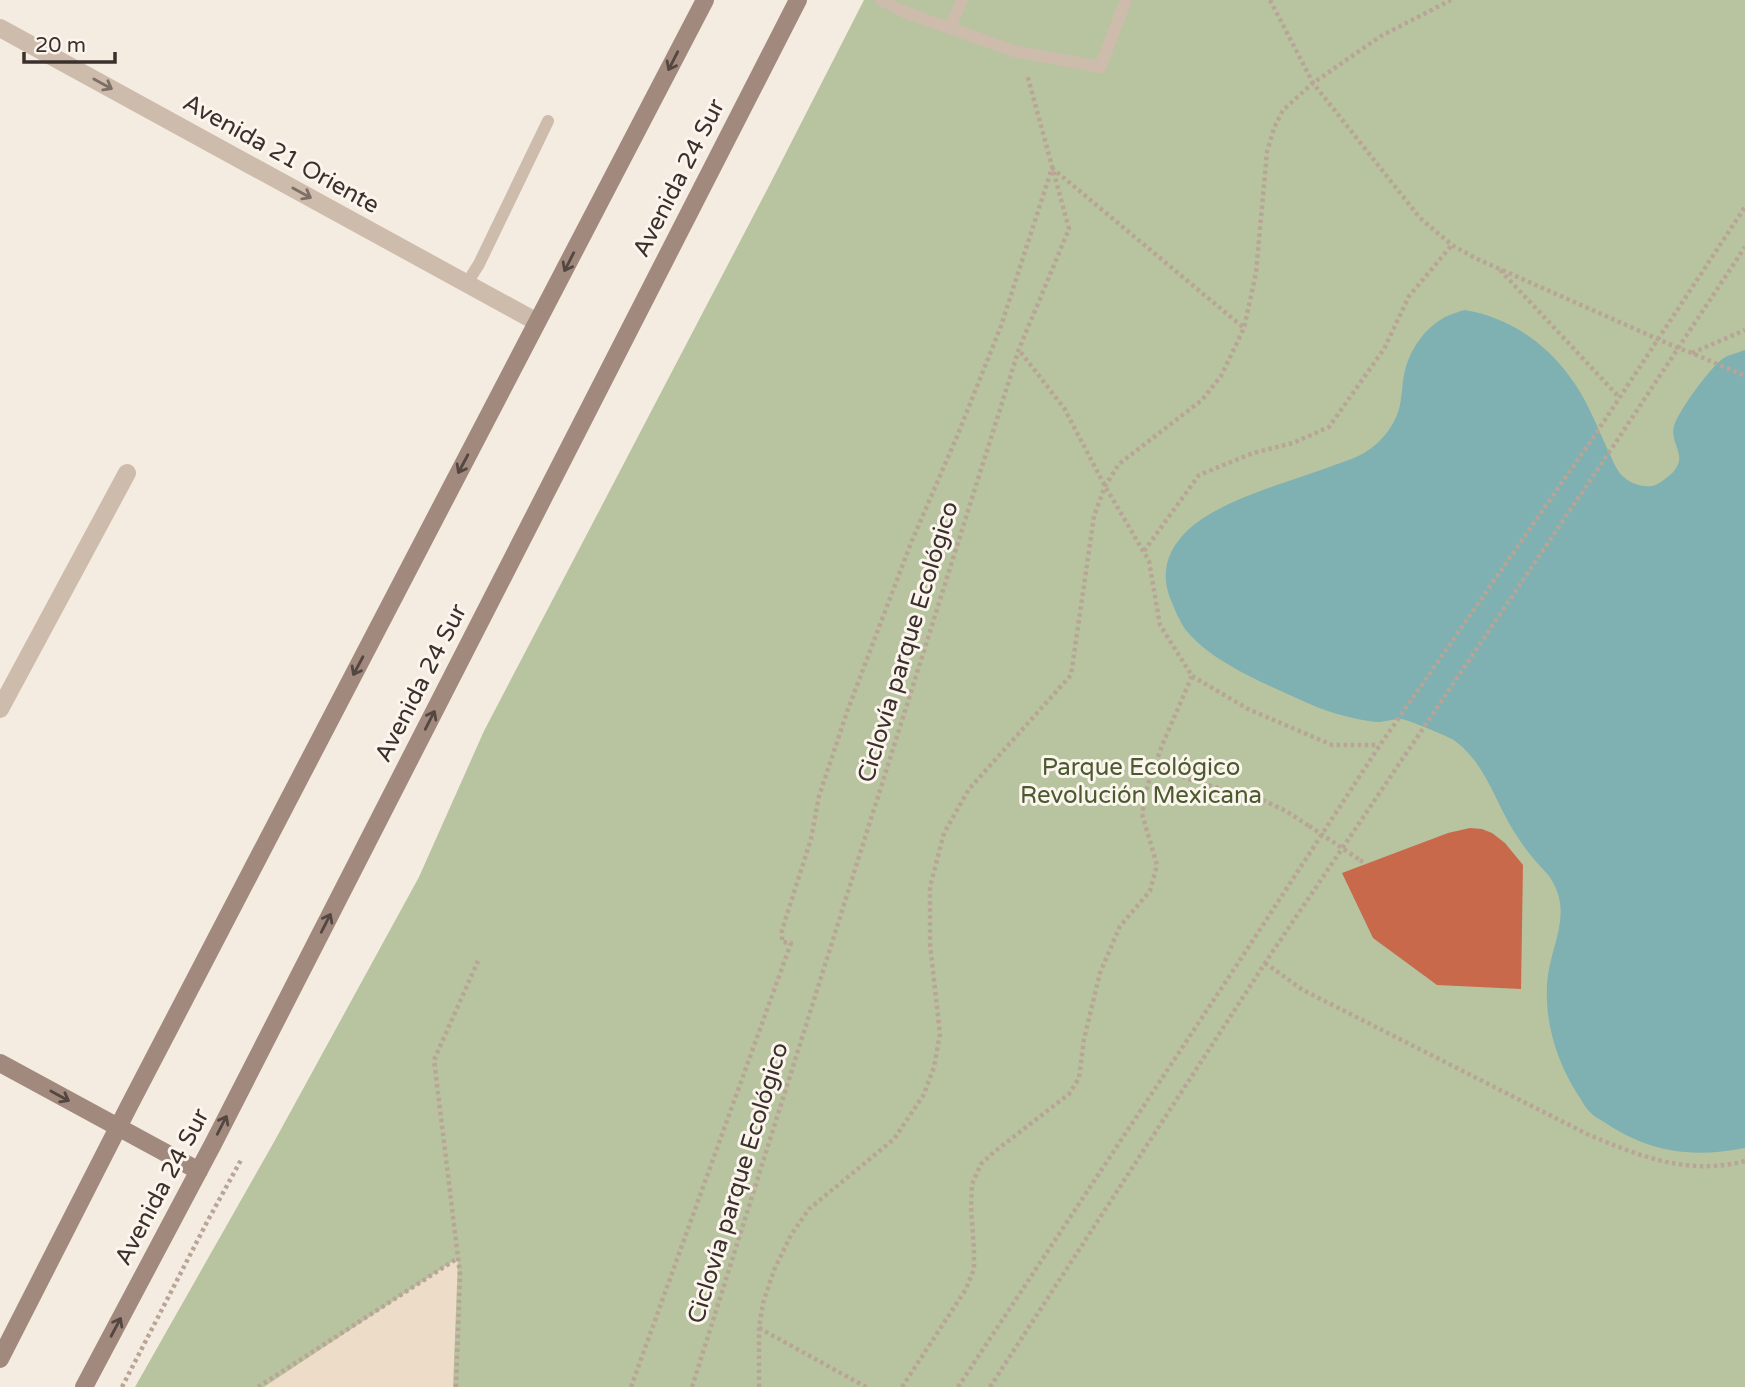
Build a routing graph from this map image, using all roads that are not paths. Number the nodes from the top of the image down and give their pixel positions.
1 (705, 0) edge
2 (798, 0) edge
3 (881, 0) edge
4 (962, 0) edge
5 (1126, 0) edge
6 (0, 28) edge
7 (950, 28) junction
8 (548, 121) dead end
9 (467, 284) junction
10 (537, 322) junction
11 (127, 472) dead end
12 (0, 709) edge
13 (0, 1063) edge
14 (118, 1128) junction
15 (199, 1171) junction
16 (0, 1359) edge
17 (85, 1387) edge

1 -> 10 main road
15 -> 2 main road, Avenida 24 Sur
3 - 7 lane
4 - 7 lane
5 - 7 lane
6 -> 9 street, Avenida 21 Oriente
8 - 9 lane
9 - 10 street, Avenida 21 Oriente
10 -> 14 main road
11 - 12 street
13 -> 14 main road
14 - 15 main road
14 - 16 main road
17 -> 15 main road, Avenida 24 Sur

